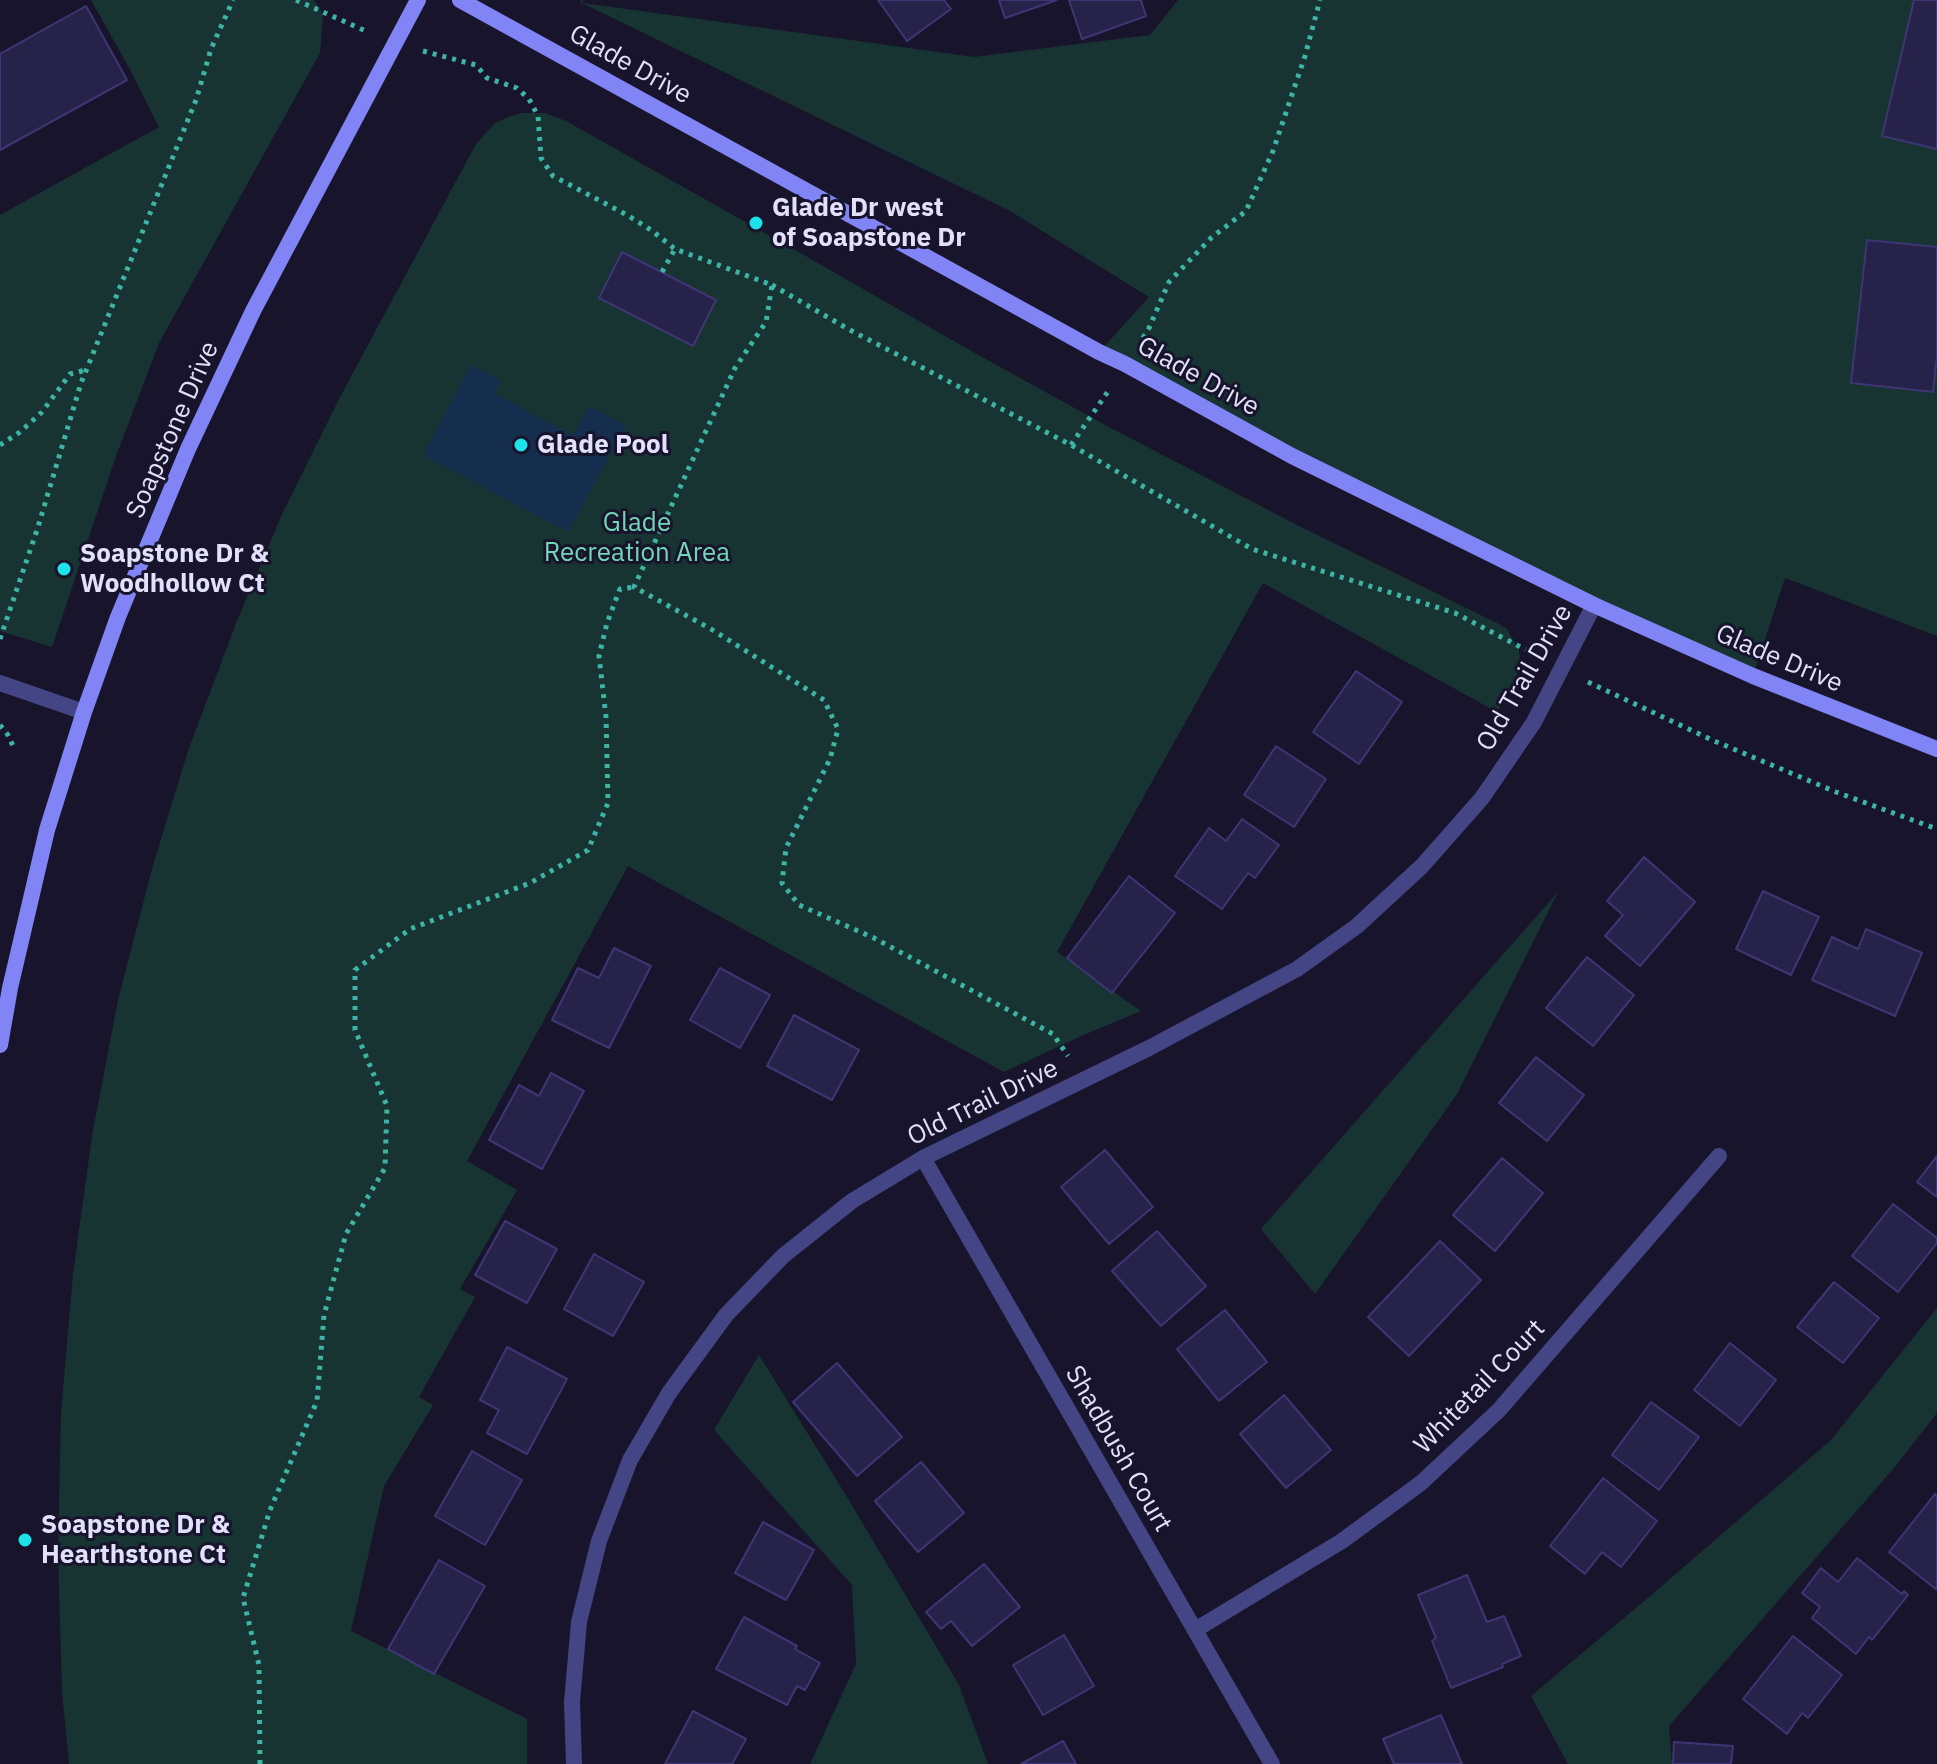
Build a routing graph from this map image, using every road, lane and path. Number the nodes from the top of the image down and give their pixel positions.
1 (233, 0) edge
2 (296, 0) edge
3 (418, 0) edge
4 (460, 0) edge
5 (1320, 0) edge
6 (396, 43) junction
7 (675, 249) junction
8 (662, 272) dead end
9 (772, 285) junction
10 (1125, 364) junction
11 (87, 370) junction
12 (0, 445) edge
13 (1071, 445) junction
14 (634, 587) junction
15 (1594, 605) junction
16 (0, 639) edge
17 (1562, 668) junction
18 (0, 683) edge
19 (84, 712) junction
20 (0, 725) edge
21 (14, 748) dead end
22 (1937, 749) edge
23 (1937, 829) edge
24 (0, 1045) edge
25 (1084, 1080) junction
26 (1719, 1156) dead end
27 (923, 1158) junction
28 (1195, 1630) junction
29 (260, 1764) edge
30 (574, 1764) edge
31 (1272, 1764) edge

1 - 11 path
2 - 6 path
3 - 6 street, Soapstone Drive
4 - 10 street, Glade Drive
5 - 10 path
6 - 7 path
6 - 19 street, Soapstone Drive
7 - 8 path
7 - 9 path
9 - 13 path
9 - 14 path
10 - 13 path
10 - 15 street, Glade Drive
11 - 12 path
11 - 16 path
13 - 17 path
14 - 25 path
14 - 29 path
15 - 17 street, Old Trail Drive
15 - 22 street, Glade Drive
17 - 23 path
17 - 25 street, Old Trail Drive
18 - 19 street
19 - 24 street, Soapstone Drive
20 - 21 path
25 - 27 street, Old Trail Drive
26 - 28 street, Whitetail Court
27 - 28 street, Shadbush Court
27 - 30 street, Old Trail Drive
28 - 31 street, Shadbush Court

